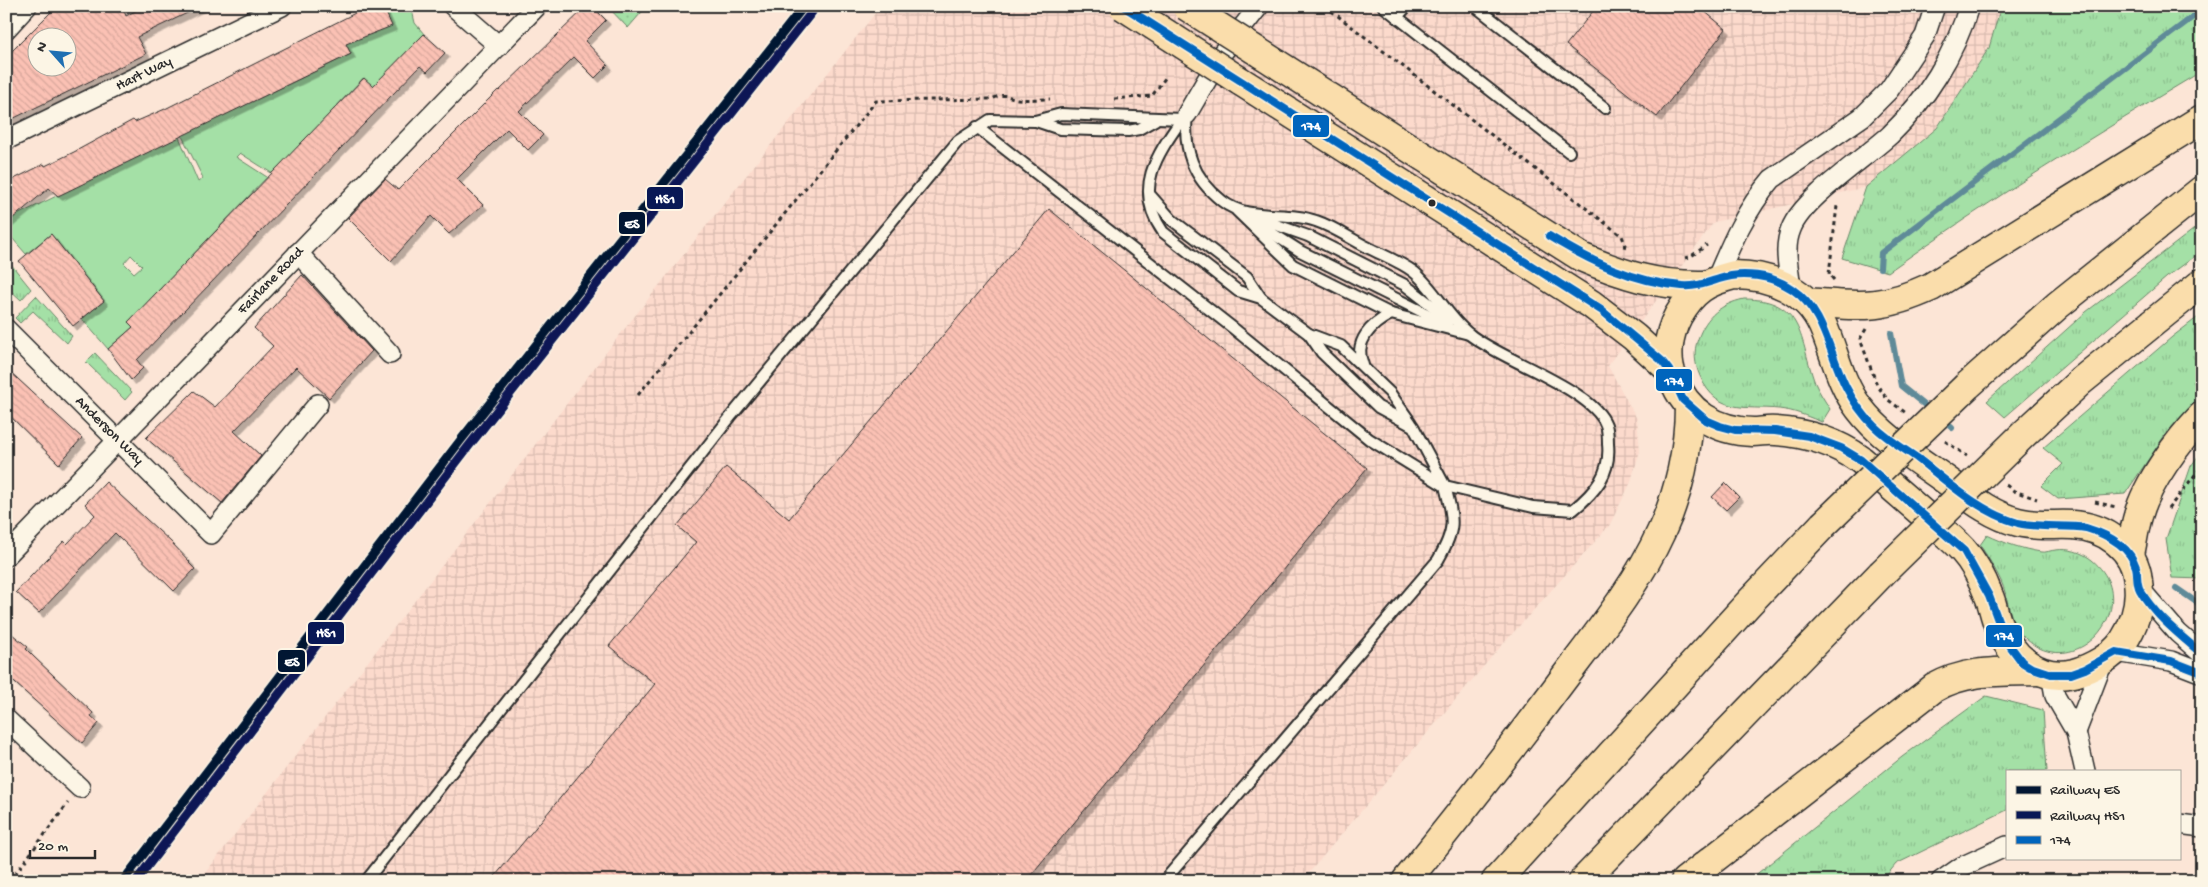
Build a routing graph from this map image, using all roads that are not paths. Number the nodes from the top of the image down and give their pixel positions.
1 (28, 6) edge
2 (282, 6) edge
3 (453, 6) edge
4 (537, 6) edge
5 (1123, 6) edge
6 (1186, 6) edge
7 (1259, 6) edge
8 (1383, 6) edge
9 (1407, 6) edge
10 (1475, 6) edge
11 (1935, 6) edge
12 (1970, 6) edge
13 (1397, 17) junction
14 (6, 29) edge
15 (499, 46) junction
16 (1606, 108) dead end
17 (1184, 117) junction
18 (2202, 119) edge
19 (1155, 120) junction
20 (1035, 121) junction
21 (977, 127) junction
22 (6, 140) edge
23 (1569, 152) dead end
24 (2202, 190) edge
25 (1149, 192) junction
26 (1236, 211) junction
27 (298, 253) junction
28 (1710, 282) junction
29 (2202, 283) edge
30 (1799, 296) junction
31 (1261, 298) junction
32 (1391, 314) junction
33 (6, 329) edge
34 (1309, 334) junction
35 (1469, 334) junction
36 (390, 354) dead end
37 (1364, 368) junction
38 (1669, 369) junction
39 (318, 404) dead end
40 (1689, 406) junction
41 (2202, 416) edge
42 (1413, 426) junction
43 (118, 440) junction
44 (1445, 486) junction
45 (2130, 554) junction
46 (6, 556) edge
47 (2139, 588) junction
48 (2202, 654) edge
49 (2110, 655) junction
50 (2045, 672) junction
51 (2202, 673) edge
52 (6, 719) edge
53 (2076, 732) junction
54 (2085, 770) edge
55 (80, 788) road end
56 (2180, 824) edge
57 (2202, 827) edge
58 (2006, 846) edge
59 (366, 881) edge
60 (1164, 881) edge
61 (1406, 881) edge
62 (1496, 881) edge
63 (1583, 881) edge
64 (1685, 881) edge
65 (1941, 881) edge

1 - 14 street
2 - 22 street, Hart Way
3 - 15 street
4 - 15 street, Fairlane Road
5 - 38 main road, bridge
6 - 28 main road, bridge
7 - 17 street
8 - 13 lane
9 - 13 lane
10 - 16 lane
11 - 28 street
12 - 30 street
13 - 23 lane
15 - 27 street, Fairlane Road
17 - 19 lane
17 - 25 lane
17 - 26 lane
18 - 30 main road
19 - 20 lane
19 - 20 lane
20 - 21 lane
21 - 44 lane
21 - 59 lane
24 - 62 main road, bridge
25 - 31 lane
25 - 31 lane
26 - 32 lane
26 - 35 lane
26 - 35 lane
26 - 35 lane
27 - 36 street
27 - 43 street, Fairlane Road
28 - 30 main road
28 - 38 main road
29 - 63 main road, bridge
30 - 45 main road
31 - 34 lane
32 - 35 lane
32 - 37 lane
33 - 43 street, Anderson Way
34 - 37 lane
34 - 42 lane
35 - 44 lane
37 - 42 lane
38 - 40 main road
39 - 43 street, Anderson Way
40 - 50 main road
40 - 61 main road
41 - 45 main road
42 - 44 lane
43 - 46 street, Fairlane Road
44 - 60 lane
45 - 47 main road
47 - 48 street
47 - 49 main road
49 - 50 main road
49 - 51 street
49 - 53 street
50 - 53 street
50 - 64 main road
52 - 55 street
53 - 54 street
56 - 57 street
58 - 65 street

